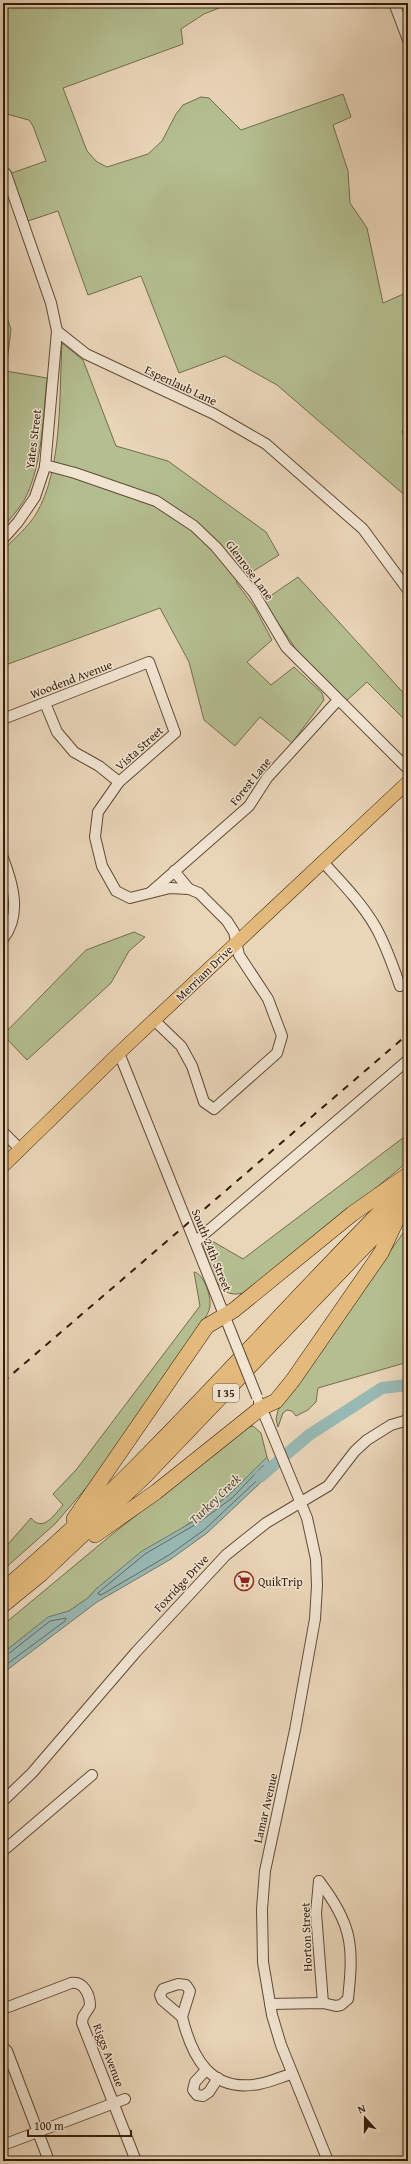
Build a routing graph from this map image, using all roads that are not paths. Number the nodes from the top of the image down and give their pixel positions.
1 (394, 3) edge
2 (408, 40) edge
3 (3, 170) edge
4 (57, 331) junction
5 (45, 465) junction
6 (3, 539) edge
7 (408, 590) edge
8 (338, 700) junction
9 (45, 703) junction
10 (3, 719) edge
11 (175, 733) joint
12 (408, 769) edge
13 (119, 782) junction
14 (408, 782) edge
15 (3, 858) edge
16 (323, 862) junction
17 (174, 871) junction
18 (189, 889) junction
19 (151, 892) junction
20 (6, 936) edge
21 (237, 942) junction
22 (400, 986) dead end
23 (154, 1020) junction
24 (119, 1053) junction
25 (408, 1060) edge
26 (3, 1132) edge
27 (20, 1149) junction
28 (3, 1166) edge
29 (408, 1175) edge
30 (408, 1184) edge
31 (406, 1203) edge
32 (195, 1242) junction
33 (225, 1315) junction
34 (259, 1403) junction
35 (408, 1420) edge
36 (282, 1457) joint
37 (301, 1504) junction
38 (60, 1540) junction
39 (41, 1574) junction
40 (3, 1590) edge
41 (3, 1605) edge
42 (92, 1775) dead end
43 (3, 1801) edge
44 (3, 1851) edge
45 (322, 2003) junction
46 (270, 2004) junction
47 (3, 2009) edge
48 (182, 2016) dead end
49 (3, 2047) edge
50 (206, 2070) junction
51 (291, 2074) junction
52 (218, 2078) junction
53 (125, 2099) dead end
54 (113, 2103) junction
55 (38, 2132) junction
56 (4, 2141) edge
57 (324, 2160) edge
58 (49, 2161) edge
59 (136, 2161) edge

1 - 2 street
3 - 4 street
4 - 5 street, Yates Street
4 - 7 street, Espenlaub Lane
5 - 6 street, Yates Street
5 - 8 street, Glenrose Lane
8 - 12 street, Glenrose Lane
8 - 17 street, Forest Lane
9 - 10 street, Woodend Avenue
9 - 11 street, Woodend Avenue
9 - 13 street
11 - 13 street, Vista Street
13 - 19 street, Vista Street
14 - 16 main road, Merriam Drive
15 - 20 street
16 - 21 main road, Merriam Drive
16 - 22 street
17 - 18 street
17 - 19 street, Forest Lane
18 - 19 street, Vista Street
18 - 21 street
21 - 23 main road, Merriam Drive
21 - 23 street
23 - 24 main road, Merriam Drive
24 - 27 main road, Merriam Drive
24 - 32 street, South 24th Street
25 - 32 street
26 - 27 street
27 - 28 main road, Merriam Drive
29 - 33 highway
30 - 38 highway, I 35
31 - 34 highway
31 - 39 highway, I 35
32 - 33 street, South 24th Street
33 - 34 street, South 24th Street, bridge
33 - 38 highway
34 - 36 street, South 24th Street
34 - 39 highway
35 - 37 street, Foxridge Drive
36 - 37 street, Lamar Avenue
37 - 43 street, Foxridge Drive
37 - 46 street, Lamar Avenue
38 - 40 highway, I 35
39 - 41 highway, I 35
42 - 44 street
45 - 45 street, Horton Street
45 - 46 street, Horton Street
46 - 51 street, Lamar Avenue
47 - 54 street, Riggs Avenue
48 - 50 street
49 - 55 street
50 - 52 street
50 - 52 street
51 - 52 street
51 - 57 street, Lamar Avenue
53 - 54 street
54 - 55 street
54 - 59 street
55 - 56 street
55 - 58 street

